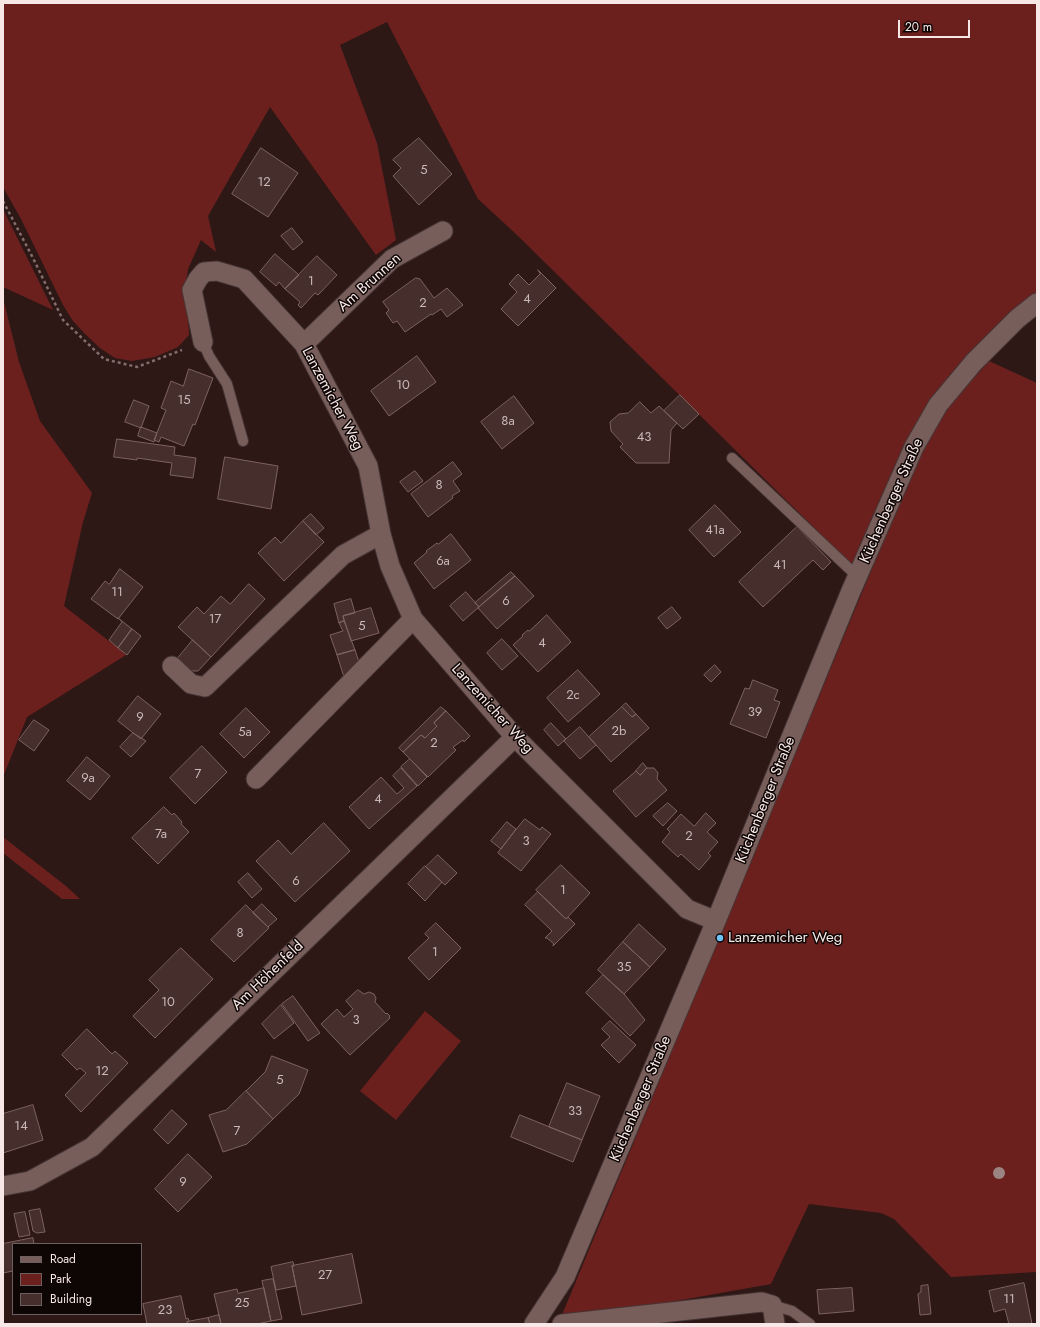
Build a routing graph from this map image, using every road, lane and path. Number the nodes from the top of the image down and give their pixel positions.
1 (3, 201) edge
2 (443, 231) dead end
3 (1037, 303) edge
4 (204, 342) junction
5 (304, 344) junction
6 (243, 441) dead end
7 (732, 458) dead end
8 (381, 534) junction
9 (858, 577) junction
10 (413, 619) junction
11 (172, 666) dead end
12 (515, 737) junction
13 (256, 780) dead end
14 (716, 921) junction
15 (3, 1186) edge
16 (772, 1305) junction
17 (534, 1324) edge
18 (562, 1324) edge
19 (775, 1324) edge
20 (810, 1324) edge

1 - 4 path
2 - 5 street, Am Brunnen
3 - 9 street, Küchenberger Straße
4 - 5 street, Lanzemicher Weg
4 - 6 lane
5 - 8 street, Lanzemicher Weg
7 - 9 lane
8 - 10 street, Lanzemicher Weg
8 - 11 street
9 - 14 street, Küchenberger Straße
10 - 12 street, Lanzemicher Weg
10 - 13 street
12 - 14 street, Lanzemicher Weg
12 - 15 street, Am Höhenfeld
14 - 17 street, Küchenberger Straße
16 - 18 street
16 - 19 street
16 - 20 lane

